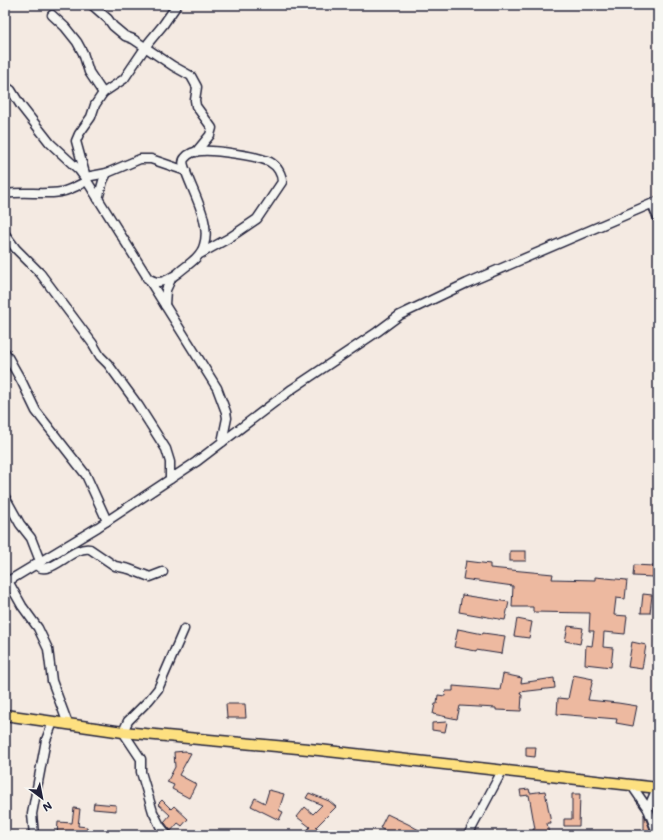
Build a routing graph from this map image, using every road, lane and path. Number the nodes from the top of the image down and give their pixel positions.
1 (92, 5) edge
2 (177, 5) edge
3 (52, 15) dead end
4 (145, 48) junction
5 (5, 86) edge
6 (103, 93) junction
7 (196, 152) junction
8 (183, 161) junction
9 (173, 166) junction
10 (186, 171) junction
11 (107, 173) junction
12 (86, 179) junction
13 (5, 194) edge
14 (98, 199) junction
15 (655, 203) edge
16 (658, 218) edge
17 (5, 234) edge
18 (200, 254) junction
19 (172, 277) junction
20 (147, 278) junction
21 (165, 306) junction
22 (5, 352) edge
23 (222, 442) junction
24 (170, 479) junction
25 (5, 496) edge
26 (107, 521) junction
27 (38, 562) junction
28 (163, 572) dead end
29 (7, 582) edge
30 (184, 629) dead end
31 (5, 715) edge
32 (53, 722) junction
33 (68, 724) junction
34 (123, 732) junction
35 (502, 771) junction
36 (632, 786) junction
37 (658, 788) edge
38 (648, 809) junction
39 (34, 835) edge
40 (167, 835) edge
41 (468, 835) edge
42 (658, 835) edge

1 - 4 street
2 - 4 street
3 - 6 street
4 - 6 street
4 - 7 street
5 - 12 street
6 - 12 street
7 - 8 street
7 - 18 street
8 - 9 street
8 - 10 street
9 - 10 street
9 - 11 street
10 - 18 street
11 - 12 street
11 - 14 street
12 - 13 street
12 - 14 street
14 - 20 street
15 - 16 street
15 - 23 street
17 - 24 street
18 - 19 street
19 - 20 street
19 - 21 street
20 - 21 street
21 - 23 street
22 - 26 street
23 - 24 street
24 - 26 street
25 - 27 street
26 - 27 street
27 - 28 street
27 - 29 street
29 - 33 street
30 - 34 street
31 - 32 main road
32 - 33 main road
32 - 39 street
33 - 34 main road
34 - 35 main road
34 - 40 street
35 - 36 main road
35 - 41 street
36 - 37 main road
36 - 38 street
37 - 38 street
38 - 42 street

